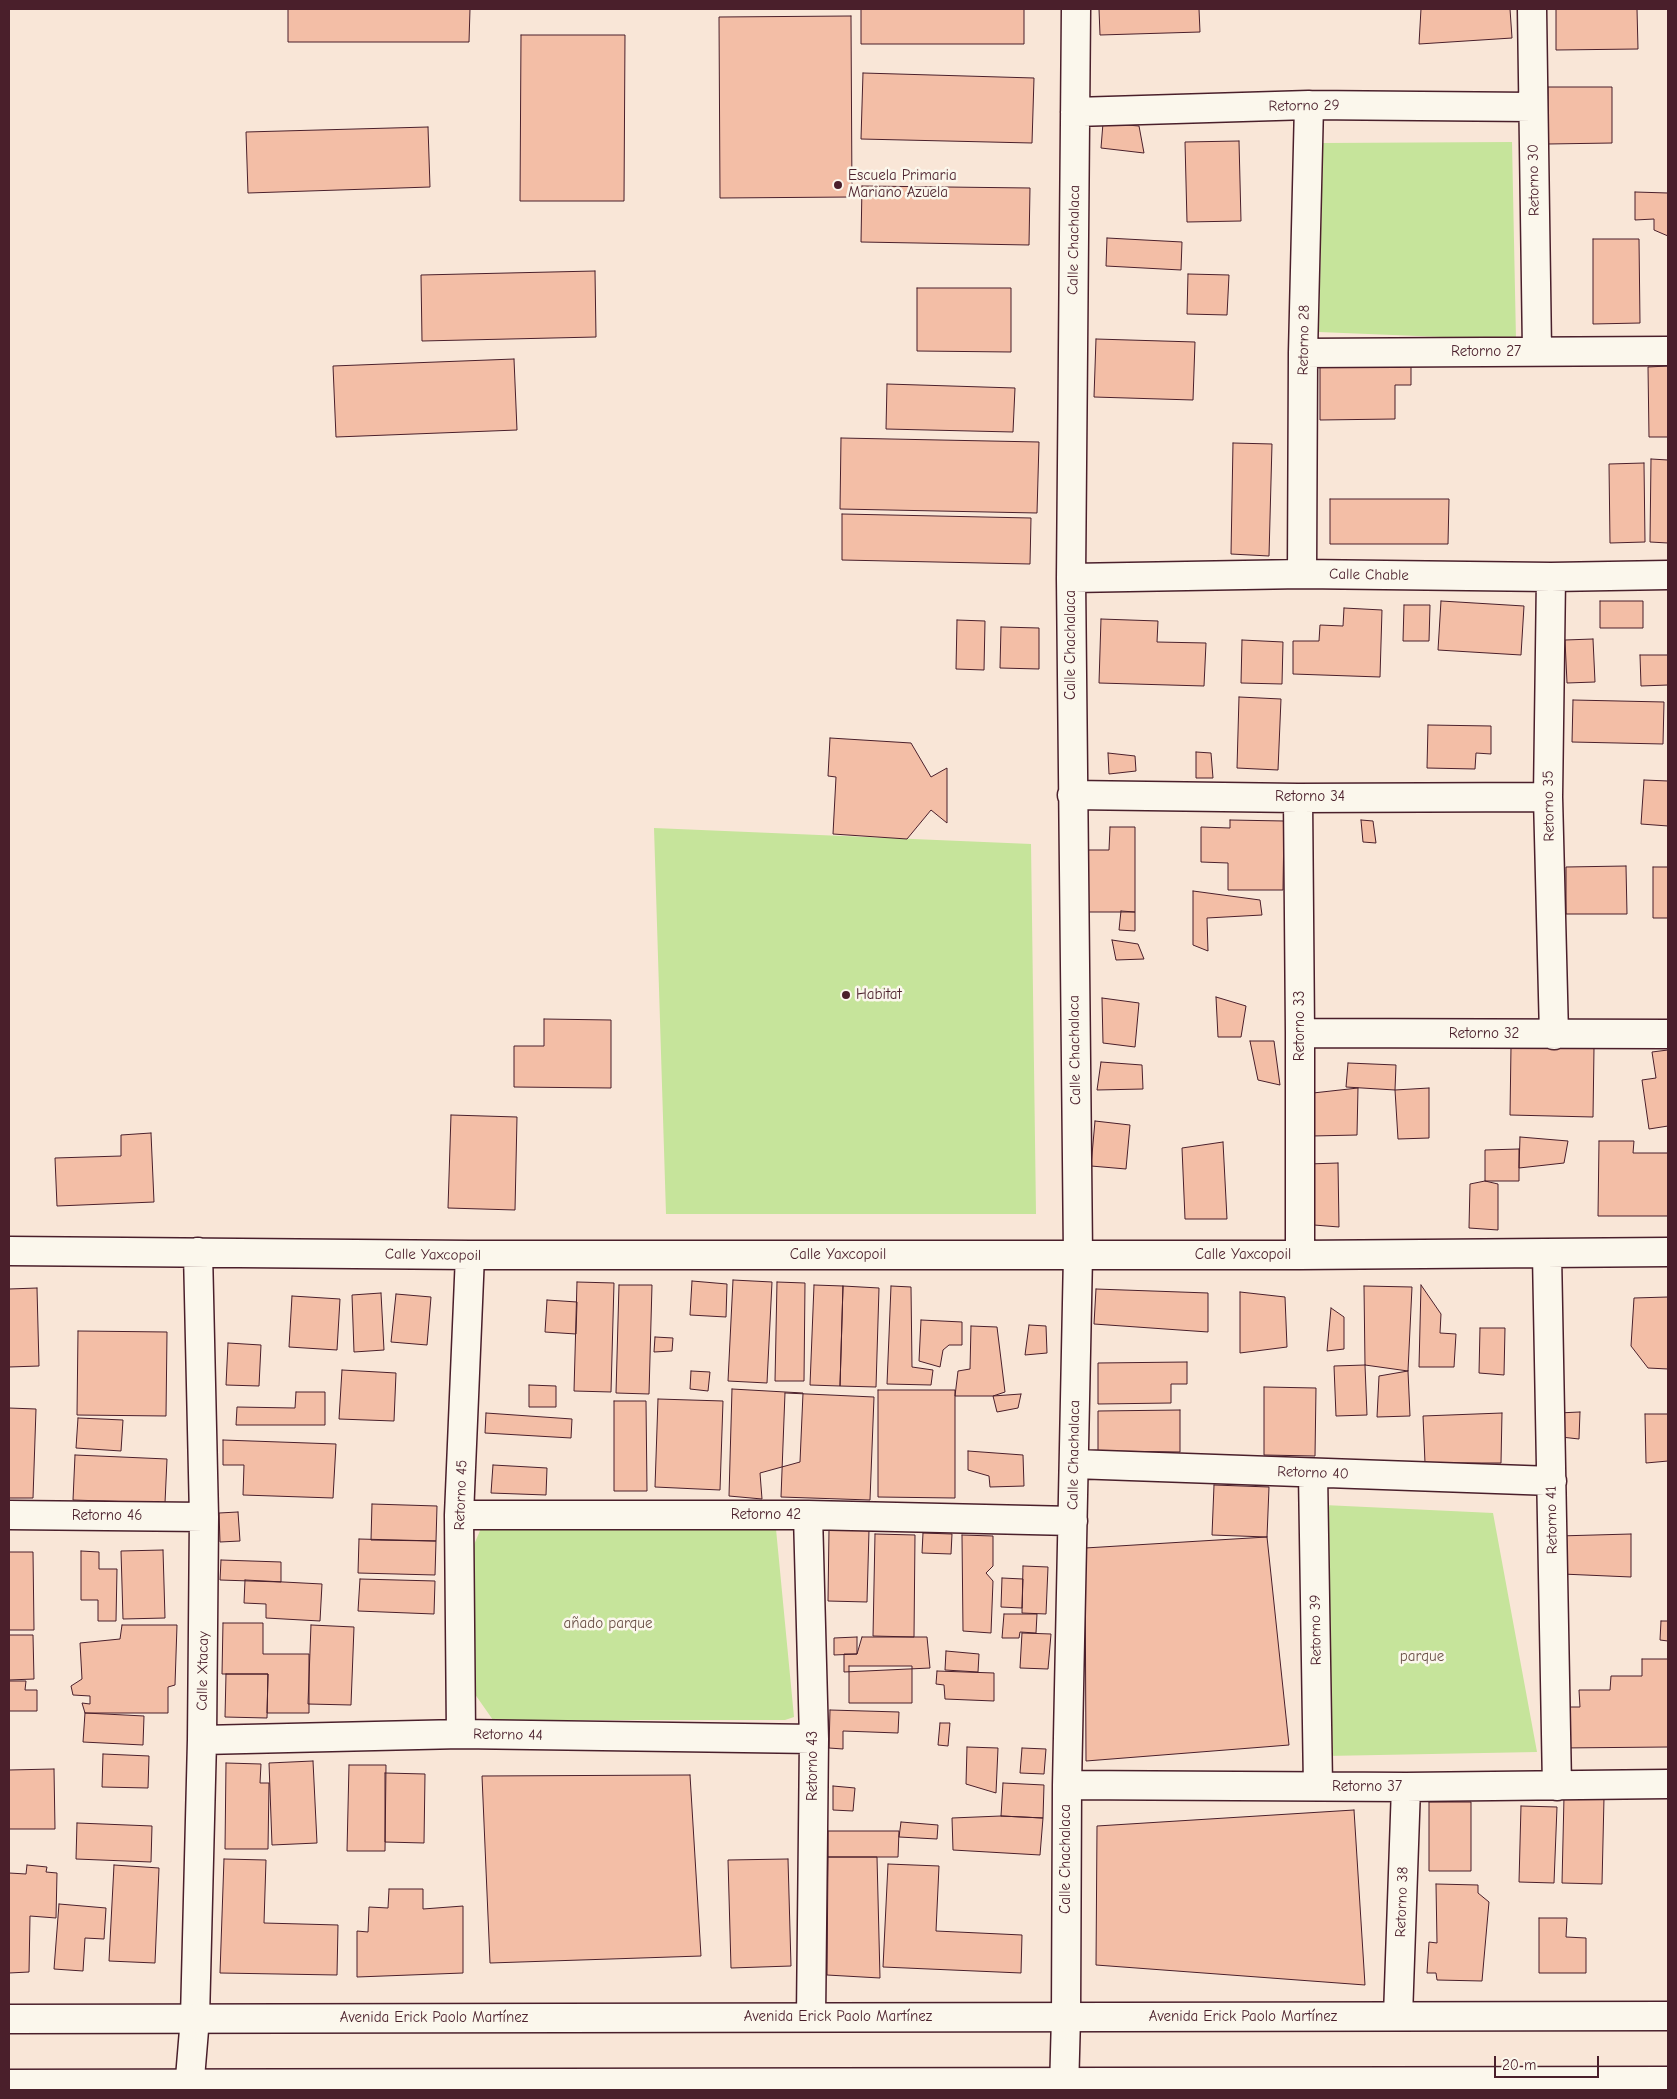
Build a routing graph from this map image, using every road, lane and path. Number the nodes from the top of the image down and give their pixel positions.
1 (1076, 9) edge
2 (1532, 9) edge
3 (1308, 106) junction
4 (1532, 107) junction
5 (1075, 112) junction
6 (1537, 351) junction
7 (1668, 351) edge
8 (1303, 352) junction
9 (1302, 574) junction
10 (1668, 575) edge
11 (1551, 577) junction
12 (1070, 578) junction
13 (1072, 795) junction
14 (1548, 797) junction
15 (1298, 798) junction
16 (1300, 1033) junction
17 (1554, 1034) junction
18 (1668, 1034) edge
19 (9, 1251) edge
20 (198, 1252) junction
21 (1668, 1252) edge
22 (1548, 1254) junction
23 (470, 1255) junction
24 (1078, 1255) junction
25 (1300, 1255) junction
26 (1074, 1464) junction
27 (1313, 1473) junction
28 (1552, 1482) junction
29 (9, 1515) edge
30 (459, 1515) junction
31 (808, 1515) junction
32 (204, 1516) junction
33 (1073, 1521) junction
34 (461, 1734) junction
35 (202, 1740) junction
36 (814, 1740) junction
37 (1668, 1784) edge
38 (1066, 1785) junction
39 (1318, 1786) junction
40 (1557, 1786) junction
41 (1406, 1787) junction
42 (1398, 2016) junction
43 (1668, 2016) edge
44 (1066, 2017) junction
45 (195, 2018) junction
46 (811, 2018) junction
47 (9, 2019) edge
48 (1668, 2081) edge
49 (9, 2084) edge
50 (1064, 2086) edge
51 (1323, 2086) edge
52 (189, 2087) edge

1 - 5 street, Calle Chachalaca
2 - 4 street, Retorno 30
3 - 4 street, Retorno 29
3 - 5 street, Retorno 29
3 - 8 street, Retorno 28
4 - 6 street, Retorno 30
5 - 12 street, Calle Chachalaca
6 - 7 street, Retorno 27
6 - 8 street, Retorno 27
8 - 9 street, Retorno 28
9 - 11 street, Calle Chable
9 - 12 street, Calle Chable
10 - 11 street, Calle Chable
11 - 14 street, Retorno 35
12 - 13 street, Calle Chachalaca
13 - 15 street, Retorno 34
13 - 24 street, Calle Chachalaca
14 - 15 street, Retorno 34
14 - 17 street, Retorno 35
15 - 16 street, Retorno 33
16 - 17 street, Retorno 32
16 - 25 street, Retorno 33
17 - 18 street, Retorno 32
19 - 20 street, Calle Yaxcopoil
20 - 23 street, Calle Yaxcopoil
20 - 32 street, Calle Xtacay
21 - 22 street, Calle Yaxcopoil
22 - 25 street, Calle Yaxcopoil
22 - 28 street, Retorno 41
23 - 24 street, Calle Yaxcopoil
23 - 30 street, Retorno 45
24 - 25 street, Calle Yaxcopoil
24 - 26 street, Calle Chachalaca
26 - 27 street, Retorno 40
26 - 33 street, Calle Chachalaca
27 - 28 street, Retorno 40
27 - 39 street, Retorno 39
28 - 40 street, Retorno 41
29 - 32 street, Retorno 46
30 - 31 street, Retorno 42
30 - 34 street, Retorno 45
31 - 33 street, Retorno 42
31 - 36 street, Retorno 43
32 - 35 street, Calle Xtacay
33 - 38 street, Calle Chachalaca
34 - 35 street, Retorno 44
34 - 36 street, Retorno 44
35 - 45 street, Calle Xtacay
36 - 46 street, Retorno 43
37 - 40 street, Retorno 37
38 - 39 street, Retorno 37
38 - 44 street, Calle Chachalaca
39 - 41 street, Retorno 37
40 - 41 street, Retorno 37
41 - 42 street, Retorno 38
42 - 43 street, Avenida Erick Paolo Martínez
42 - 44 street, Avenida Erick Paolo Martínez
44 - 46 street, Avenida Erick Paolo Martínez
44 - 50 street, Calle Chachalaca
45 - 46 street, Avenida Erick Paolo Martínez
45 - 47 street, Avenida Erick Paolo Martínez
45 - 52 street, Calle Xtacay
48 - 51 street
49 - 52 street
50 - 51 street
50 - 52 street

